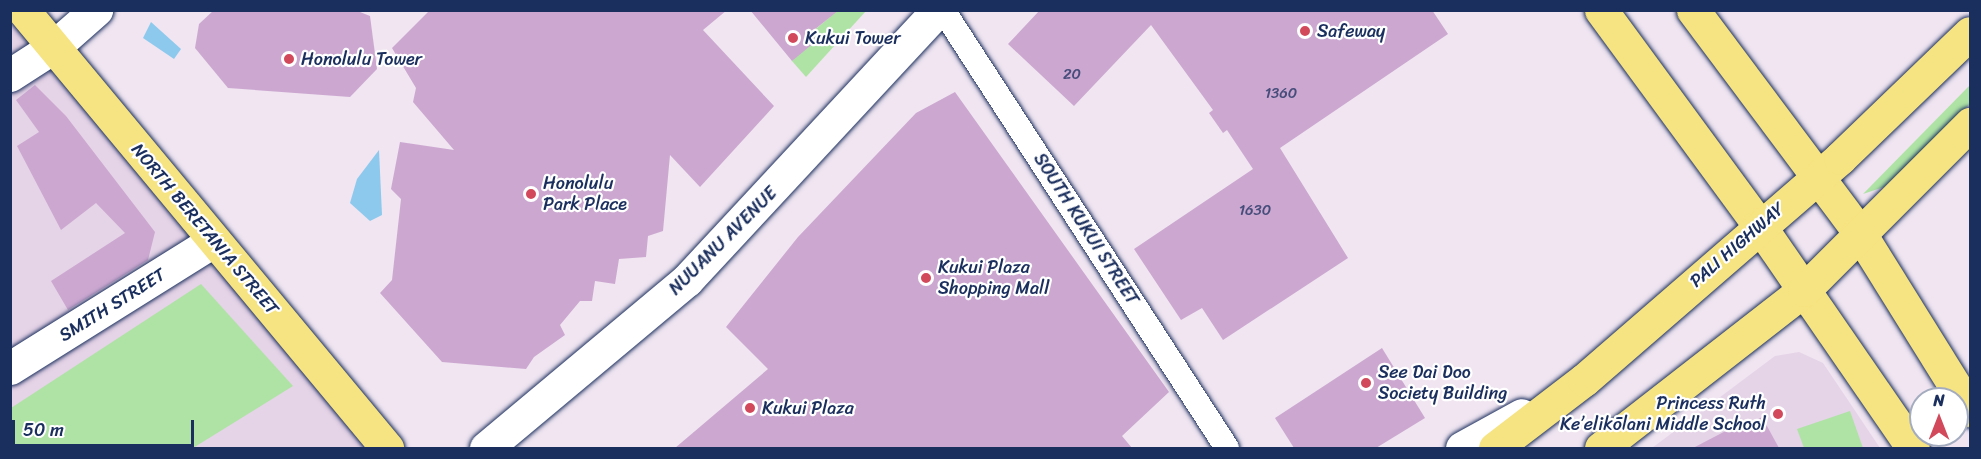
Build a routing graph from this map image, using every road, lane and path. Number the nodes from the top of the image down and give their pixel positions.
1 (23, 10) edge
2 (96, 10) edge
3 (938, 10) edge
4 (943, 10) edge
5 (1601, 10) edge
6 (1693, 10) edge
7 (1971, 33) edge
8 (55, 46) junction
9 (10, 75) edge
10 (1971, 124) edge
11 (1819, 177) junction
12 (1759, 225) junction
13 (1859, 232) junction
14 (212, 242) junction
15 (1804, 290) junction
16 (10, 368) edge
17 (1584, 380) junction
18 (551, 396) junction
19 (1971, 410) edge
20 (387, 448) edge
21 (486, 448) edge
22 (521, 448) edge
23 (1227, 448) edge
24 (1462, 448) edge
25 (1496, 448) edge
26 (1600, 448) edge
27 (1913, 448) edge

1 - 8 main road, NORTH BERETANIA STREET
2 - 8 main road
3 - 18 main road, NUUANU AVENUE
4 - 23 street, SOUTH KUKUI STREET
5 - 12 main road
6 - 11 main road
7 - 11 main road, PALI HIGHWAY
8 - 9 main road
8 - 14 main road, NORTH BERETANIA STREET
10 - 13 main road
11 - 12 main road, PALI HIGHWAY
11 - 13 main road
12 - 15 main road
12 - 17 main road, PALI HIGHWAY
13 - 15 main road
13 - 19 main road
14 - 16 main road, SMITH STREET
14 - 20 main road, NORTH BERETANIA STREET
15 - 26 main road
15 - 27 main road
17 - 24 main road
17 - 25 main road, PALI HIGHWAY
18 - 21 main road, NUUANU AVENUE
18 - 22 main road

